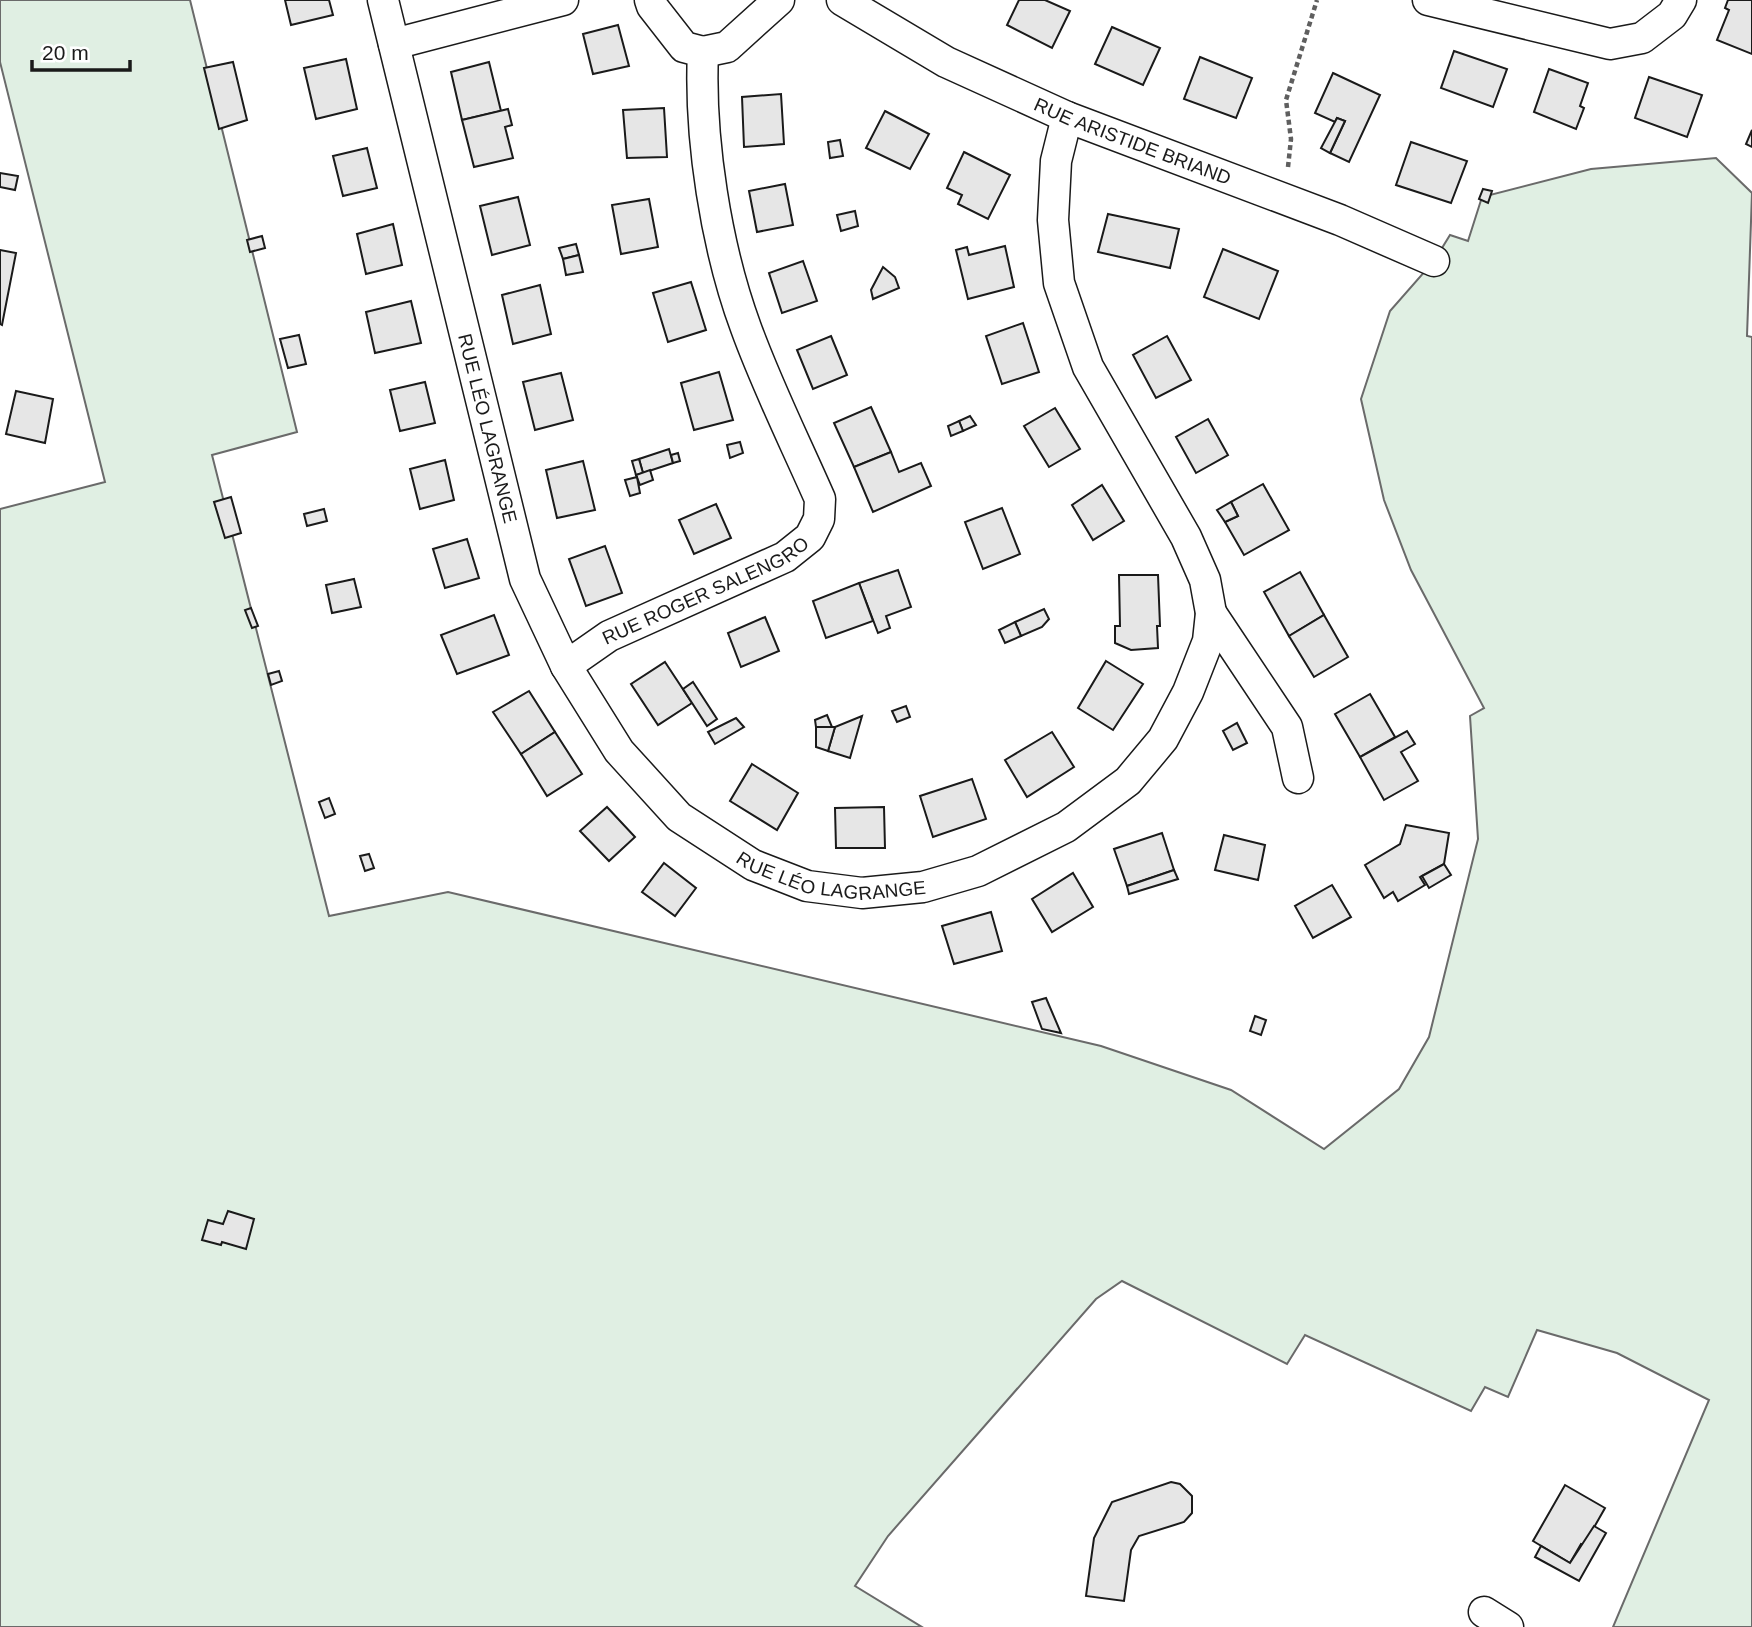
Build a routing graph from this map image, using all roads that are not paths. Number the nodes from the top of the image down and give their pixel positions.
1 (383, 0) edge
2 (563, 0) edge
3 (650, 0) edge
4 (779, 0) edge
5 (842, 0) edge
6 (1429, 0) edge
7 (1681, 0) edge
8 (394, 44) junction
9 (703, 52) junction
10 (1067, 117) junction
11 (1434, 261) dead end
12 (1211, 613) junction
13 (566, 666) junction
14 (1298, 778) dead end

1 - 8 street, RUE LÉO LAGRANGE
2 - 8 street
3 - 9 street
4 - 9 street
5 - 10 street, RUE ARISTIDE BRIAND
6 - 7 street
8 - 13 street, RUE LÉO LAGRANGE
9 - 13 street, RUE ROGER SALENGRO
10 - 11 street, RUE ARISTIDE BRIAND
10 - 12 street, RUE LÉO LAGRANGE
12 - 13 street, RUE LÉO LAGRANGE
12 - 14 street

